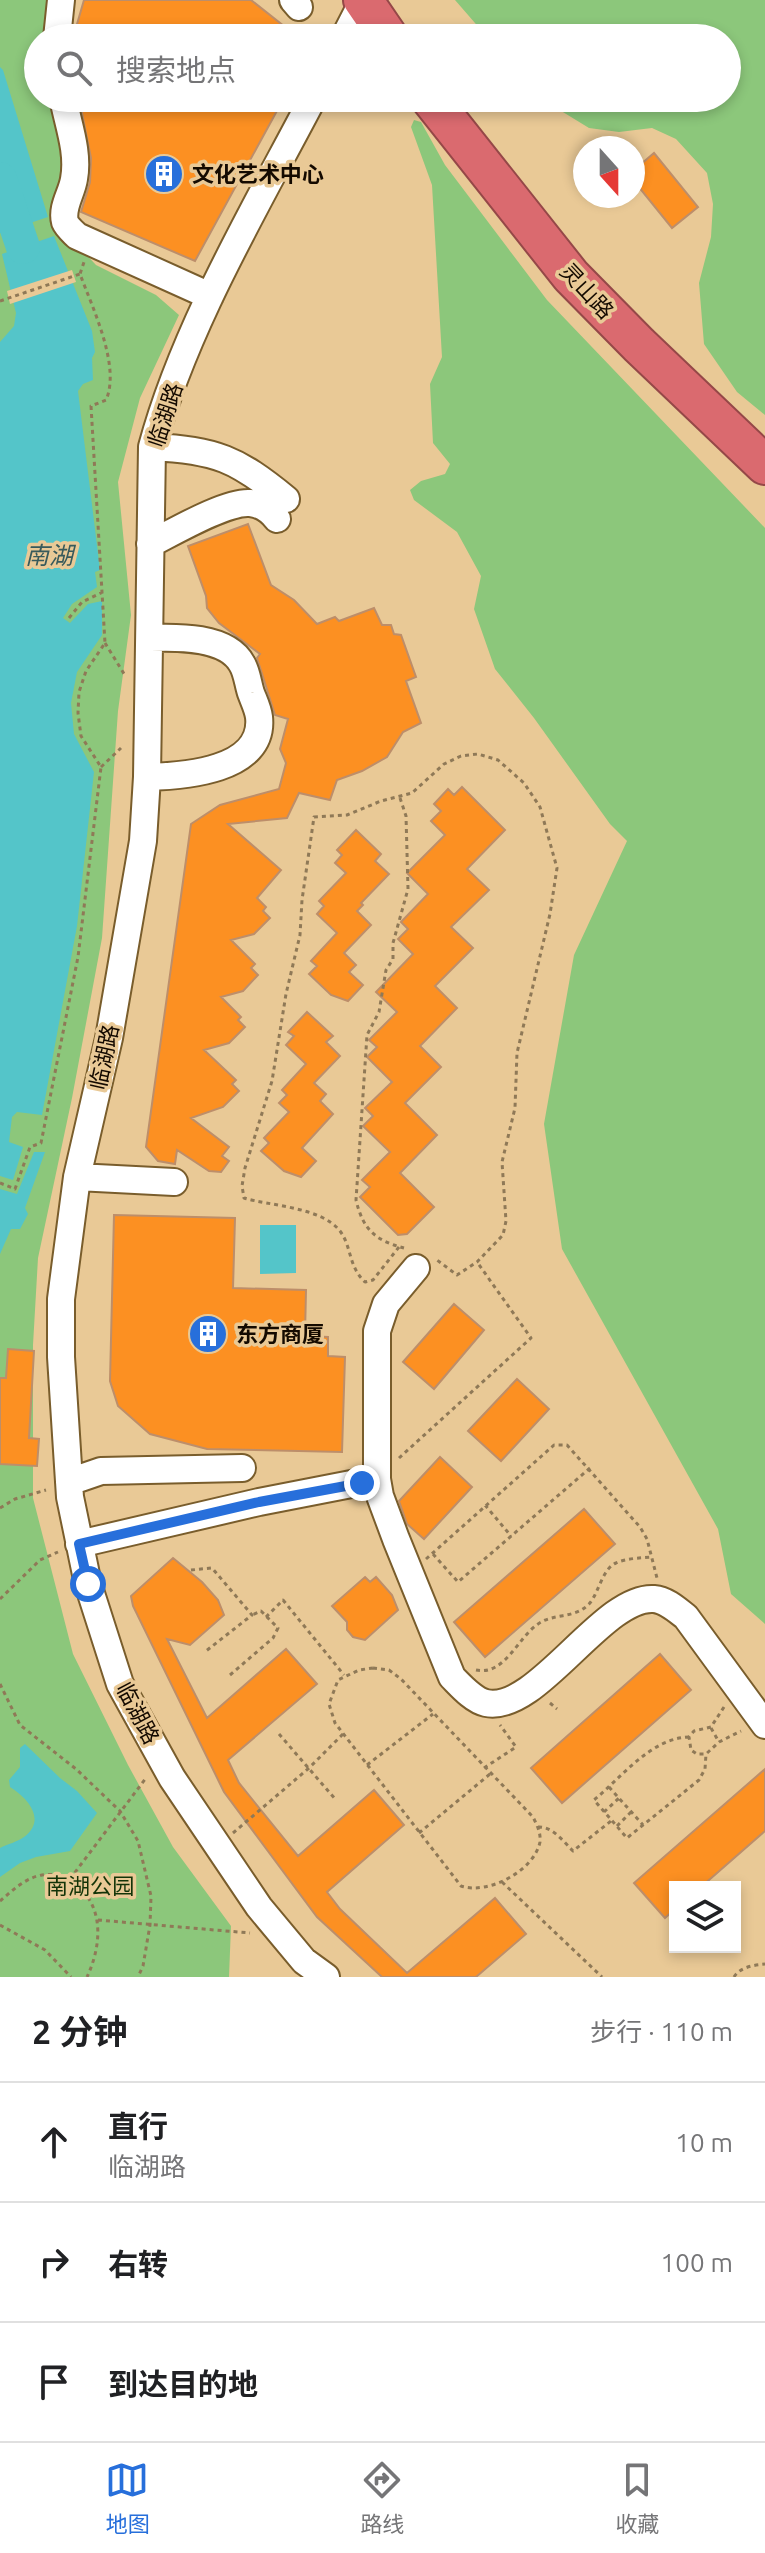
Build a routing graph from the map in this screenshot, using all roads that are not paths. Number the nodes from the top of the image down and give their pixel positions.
1 (61, 0) edge
2 (363, 0) edge
3 (58, 24) edge
4 (351, 24) edge
5 (379, 24) edge
6 (65, 112) edge
7 (306, 112) edge
8 (441, 112) edge
9 (210, 296) junction
10 (152, 447) junction
11 (765, 465) edge
12 (150, 544) junction
13 (150, 638) junction
14 (147, 777) junction
15 (77, 1177) junction
16 (174, 1182) dead end
17 (419, 1257) road end
18 (242, 1468) dead end
19 (377, 1479) junction
20 (69, 1482) junction
21 (79, 1544) junction
22 (763, 1722) edge
23 (298, 1969) edge
24 (326, 1977) edge

1 - 3 street
2 - 4 street
2 - 5 highway
6 - 9 street
7 - 9 street, 临湖路
8 - 11 highway, 灵山路
9 - 10 street, 临湖路
10 - 12 street, 临湖路
10 - 12 street
12 - 13 street, 临湖路
13 - 14 street, 临湖路
13 - 14 street
14 - 15 street, 临湖路
15 - 16 street
15 - 20 street, 临湖路
17 - 19 street
18 - 20 street
19 - 21 street
19 - 22 street
20 - 21 street, 临湖路
21 - 23 street, 临湖路
23 - 24 street, 临湖路

